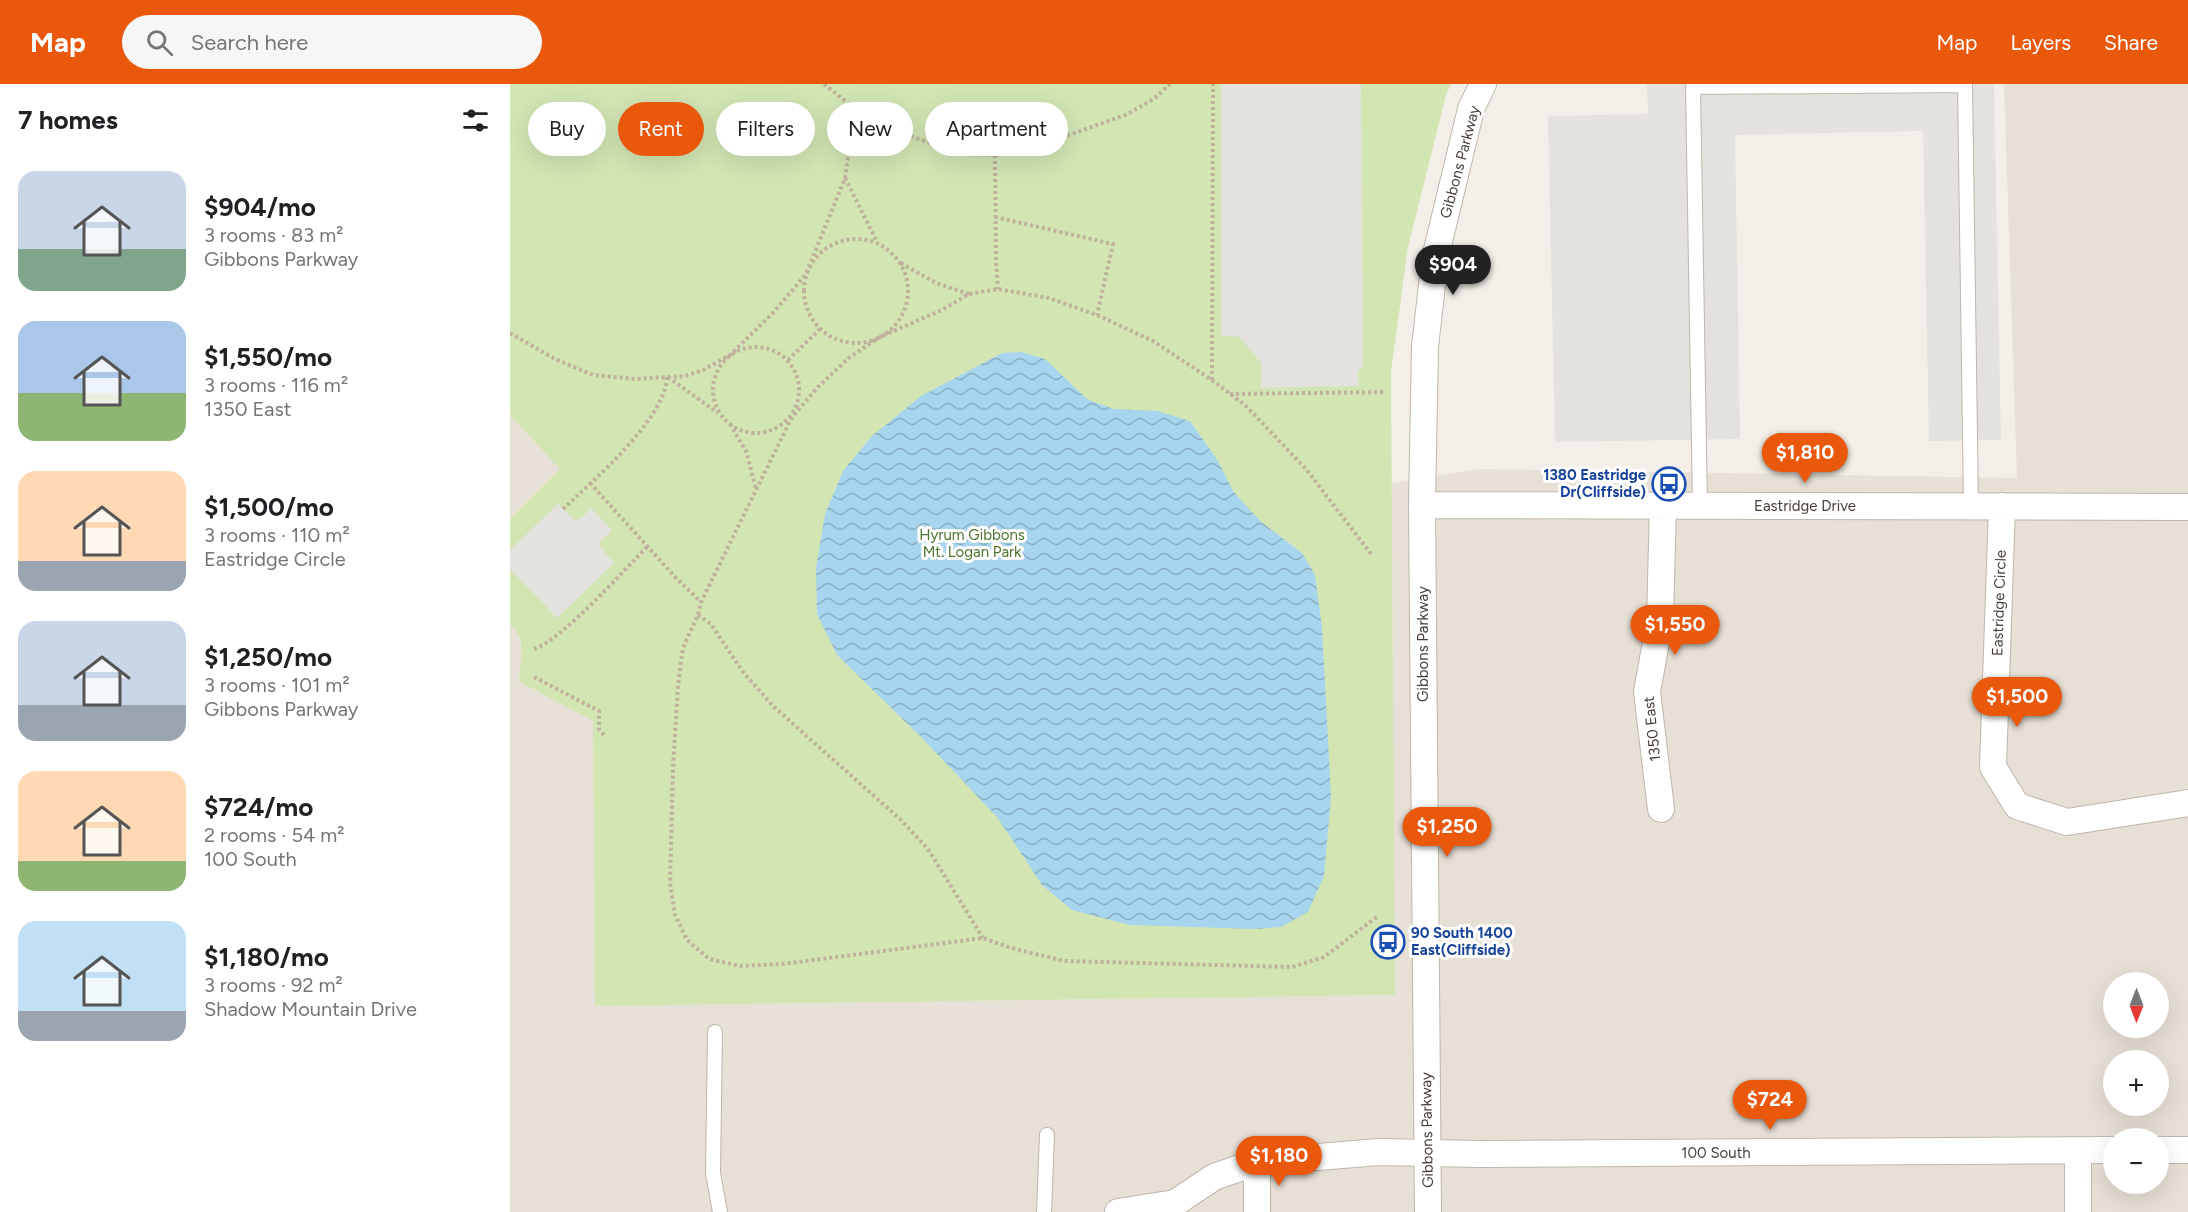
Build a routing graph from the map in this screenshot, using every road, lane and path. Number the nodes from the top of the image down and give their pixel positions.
1 (824, 84) edge
2 (1170, 84) edge
3 (1213, 84) edge
4 (1483, 84) edge
5 (846, 102) edge
6 (1068, 135) edge
7 (848, 156) edge
8 (995, 156) edge
9 (845, 178) junction
10 (995, 218) junction
11 (878, 244) junction
12 (898, 261) junction
13 (806, 273) junction
14 (998, 289) junction
15 (969, 294) junction
16 (1097, 315) junction
17 (820, 329) junction
18 (510, 333) edge
19 (880, 337) junction
20 (730, 355) junction
21 (788, 360) junction
22 (667, 377) junction
23 (1212, 380) junction
24 (1385, 392) dead end
25 (1230, 394) junction
26 (792, 417) junction
27 (726, 420) junction
28 (590, 483) junction
29 (756, 490) junction
30 (1422, 505) junction
31 (1663, 505) junction
32 (1700, 506) junction
33 (1971, 506) junction
34 (2002, 506) junction
35 (2188, 507) edge
36 (563, 509) dead end
37 (647, 547) junction
38 (1371, 554) dead end
39 (701, 602) junction
40 (698, 615) junction
41 (534, 649) dead end
42 (534, 677) dead end
43 (606, 737) dead end
44 (2188, 803) edge
45 (1662, 809) dead end
46 (1378, 916) dead end
47 (983, 938) junction
48 (715, 1032) dead end
49 (1047, 1135) dead end
50 (2103, 1150) edge
51 (2169, 1150) edge
52 (2188, 1150) edge
53 (2078, 1151) junction
54 (1427, 1153) junction
55 (1257, 1162) junction
56 (720, 1212) edge
57 (1044, 1212) edge
58 (1118, 1212) edge
59 (1257, 1212) edge
60 (1428, 1212) edge
61 (2078, 1212) edge

1 - 5 path
2 - 6 path
3 - 23 path
4 - 30 street, Gibbons Parkway
7 - 9 path
8 - 10 path
9 - 11 path
9 - 13 path
10 - 14 path
10 - 16 path
11 - 12 path
11 - 13 path
12 - 15 path
12 - 19 path
13 - 17 path
13 - 20 path
14 - 15 path
14 - 16 path
15 - 19 path
16 - 23 path
17 - 19 path
17 - 21 path
18 - 22 path
19 - 26 path
20 - 21 path
20 - 22 path
20 - 27 path
21 - 26 path
22 - 27 path
22 - 28 path
23 - 25 path
24 - 25 path
25 - 38 path
26 - 27 path
26 - 29 path
27 - 29 path
28 - 36 path
28 - 37 path
29 - 39 path
30 - 31 street, Eastridge Drive
30 - 54 street, Gibbons Parkway
31 - 32 street, Eastridge Drive
31 - 45 street, 1350 East
32 - 33 street, Eastridge Drive
32 - 33 lane
33 - 34 street, Eastridge Drive
34 - 35 street, Eastridge Drive
34 - 44 street, Eastridge Circle
37 - 39 path
37 - 41 path
39 - 40 path
40 - 47 path
40 - 47 path
42 - 43 path
46 - 47 path
48 - 56 lane
49 - 57 lane
50 - 53 street, 100 South
51 - 52 street
53 - 54 street, 100 South
53 - 61 street
54 - 55 street, 100 South
54 - 60 street, Gibbons Parkway
55 - 58 street, 100 South
55 - 59 street

